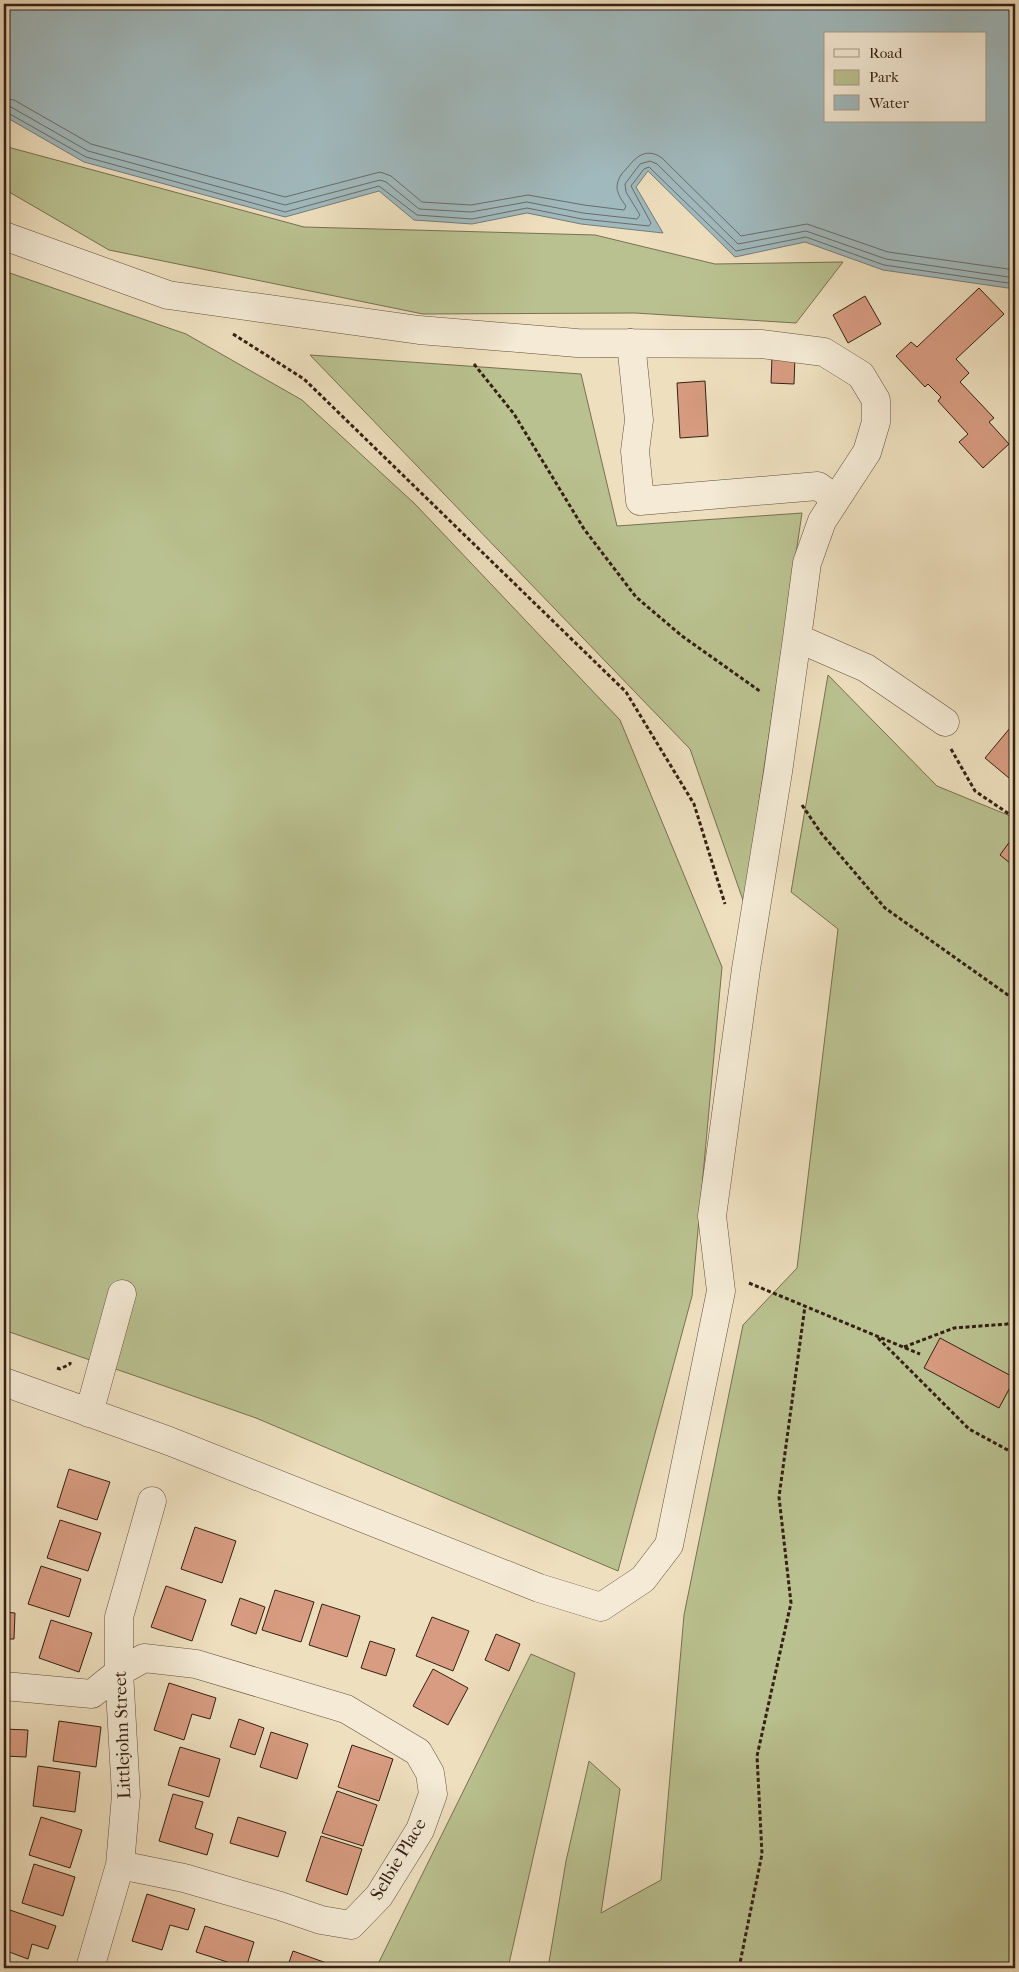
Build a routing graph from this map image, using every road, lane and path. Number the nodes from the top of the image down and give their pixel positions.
1 (4, 236) edge
2 (228, 331) dead end
3 (449, 332) junction
4 (631, 343) junction
5 (836, 499) junction
6 (797, 638) junction
7 (788, 701) junction
8 (945, 722) joint
9 (778, 772) junction
10 (1015, 818) edge
11 (726, 905) dead end
12 (1015, 1000) edge
13 (718, 1270) junction
14 (122, 1294) dead end
15 (805, 1306) junction
16 (1015, 1322) edge
17 (876, 1336) junction
18 (903, 1347) junction
19 (920, 1354) dead end
20 (73, 1356) dead end
21 (50, 1366) dead end
22 (4, 1382) edge
23 (89, 1413) junction
24 (1015, 1454) edge
25 (152, 1501) dead end
26 (119, 1672) junction
27 (4, 1686) edge
28 (120, 1866) junction
29 (90, 1968) edge
30 (739, 1968) edge

1 - 3 street
2 - 11 path
3 - 4 street
3 - 7 path
4 - 5 street
4 - 5 street
5 - 6 street
6 - 7 street
6 - 8 street
7 - 9 street
8 - 10 path
9 - 12 path
9 - 13 street
13 - 15 path
13 - 23 street
14 - 23 street
15 - 17 path
15 - 30 path
16 - 18 path
17 - 18 path
17 - 24 path
18 - 19 path
20 - 21 path
22 - 23 street
25 - 26 street, Littlejohn Street
26 - 27 street
26 - 28 street, Littlejohn Street
26 - 28 street, Selbie Place
28 - 29 street, Littlejohn Street

